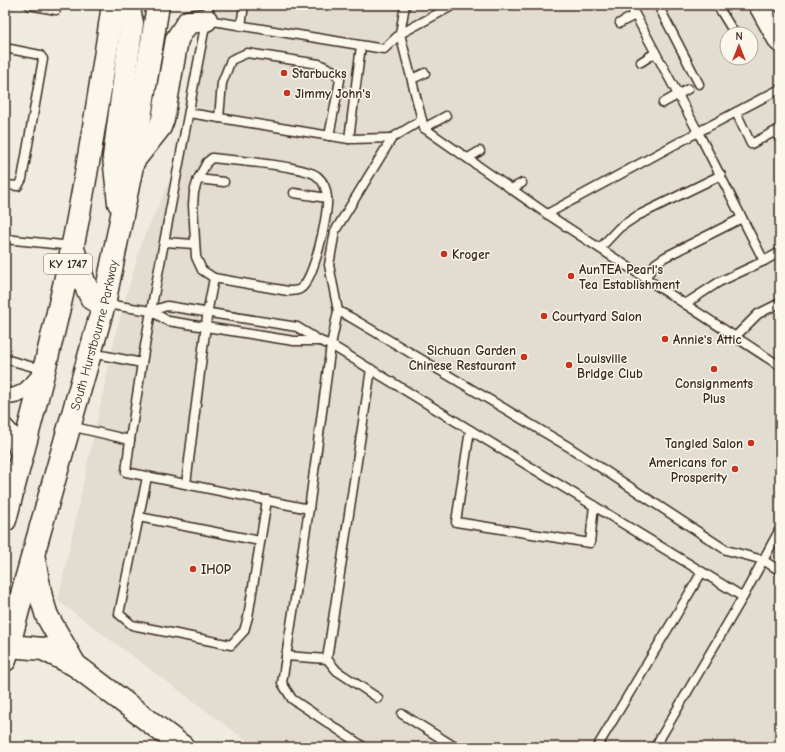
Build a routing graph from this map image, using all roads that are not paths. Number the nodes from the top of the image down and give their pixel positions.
1 (29, 5) edge
2 (113, 5) edge
3 (128, 5) edge
4 (158, 5) edge
5 (244, 5) edge
6 (405, 5) edge
7 (454, 5) edge
8 (630, 5) edge
9 (658, 5) edge
10 (717, 5) edge
11 (760, 5) edge
12 (56, 10) dead end
13 (202, 10) edge
14 (635, 15) junction
15 (620, 23) dead end
16 (240, 26) junction
17 (730, 26) edge
18 (400, 34) junction
19 (780, 42) edge
20 (361, 46) junction
21 (5, 48) edge
22 (656, 53) junction
23 (641, 62) dead end
24 (425, 72) dead end
25 (412, 79) junction
26 (699, 84) dead end
27 (688, 89) dead end
28 (780, 89) edge
29 (678, 94) junction
30 (664, 103) dead end
31 (736, 112) junction
32 (189, 113) junction
33 (446, 116) dead end
34 (219, 118) junction
35 (423, 124) junction
36 (698, 132) junction
37 (330, 136) junction
38 (392, 138) junction
39 (349, 139) junction
40 (780, 140) edge
41 (480, 151) dead end
42 (468, 158) junction
43 (133, 161) junction
44 (720, 175) junction
45 (198, 179) junction
46 (224, 182) dead end
47 (522, 183) dead end
48 (5, 185) edge
49 (511, 189) junction
50 (294, 193) dead end
51 (327, 198) junction
52 (548, 214) junction
53 (742, 218) junction
54 (121, 224) junction
55 (5, 239) edge
56 (165, 242) junction
57 (194, 244) junction
58 (72, 246) junction
59 (600, 248) junction
60 (780, 252) edge
61 (764, 261) junction
62 (214, 278) junction
63 (645, 278) junction
64 (780, 303) edge
65 (104, 304) junction
66 (685, 304) junction
67 (151, 311) junction
68 (208, 311) junction
69 (338, 311) junction
70 (206, 327) junction
71 (735, 337) junction
72 (320, 341) junction
73 (331, 345) junction
74 (90, 353) junction
75 (5, 359) edge
76 (142, 363) junction
77 (780, 366) edge
78 (371, 369) junction
79 (45, 370) junction
80 (5, 396) edge
81 (5, 426) edge
82 (70, 426) junction
83 (470, 430) junction
84 (130, 440) junction
85 (21, 461) junction
86 (147, 477) junction
87 (186, 484) junction
88 (267, 500) junction
89 (594, 505) junction
90 (309, 509) junction
91 (139, 517) junction
92 (5, 520) edge
93 (780, 529) edge
94 (260, 541) junction
95 (33, 554) junction
96 (763, 560) junction
97 (780, 571) edge
98 (702, 572) junction
99 (743, 597) junction
100 (6, 652) edge
101 (286, 656) junction
102 (327, 659) junction
103 (75, 665) junction
104 (378, 698) dead end
105 (402, 714) dead end
106 (183, 747) edge
107 (364, 747) edge
108 (455, 747) edge
109 (598, 747) edge
110 (655, 747) edge

1 - 12 lane
2 - 58 main road, KY 1747
3 - 54 main road
4 - 43 main road, South Hurstbourne Parkway / KY 1747
5 - 16 lane
6 - 18 lane
7 - 18 lane
8 - 14 lane
9 - 26 lane
10 - 17 lane
11 - 19 main road
13 - 16 lane
13 - 32 lane
13 - 43 main road
14 - 15 lane
14 - 22 lane
16 - 20 lane
18 - 20 lane
18 - 25 lane
20 - 39 lane
21 - 48 lane
22 - 23 lane
22 - 29 lane
24 - 25 lane
25 - 35 lane
27 - 29 lane
28 - 31 lane
29 - 30 lane
29 - 36 lane
31 - 36 lane
31 - 40 lane
32 - 34 lane
32 - 56 lane
33 - 35 lane
34 - 37 lane
34 - 37 lane
35 - 38 lane
35 - 42 lane
36 - 44 lane
36 - 52 lane
37 - 39 lane
38 - 39 lane
38 - 69 lane
41 - 42 lane
42 - 49 lane
43 - 54 main road, South Hurstbourne Parkway / KY 1747
44 - 53 lane
44 - 59 lane
45 - 46 lane
45 - 51 lane
45 - 57 lane
47 - 49 lane
49 - 52 lane
50 - 51 lane
51 - 62 lane
52 - 59 lane
53 - 61 lane
53 - 63 lane
54 - 65 main road, South Hurstbourne Parkway / KY 1747
55 - 58 lane
56 - 57 lane
56 - 67 lane
57 - 62 lane
58 - 65 main road
58 - 79 main road, KY 1747
59 - 63 lane
60 - 61 lane
61 - 66 lane
62 - 68 lane
63 - 66 lane
64 - 71 lane
65 - 67 lane
65 - 74 main road, South Hurstbourne Parkway / KY 1747
66 - 71 lane
67 - 68 lane
67 - 70 lane
67 - 76 lane
68 - 70 lane
68 - 72 lane
69 - 73 lane
69 - 96 lane
70 - 72 lane
70 - 87 lane
71 - 77 lane
72 - 73 lane
73 - 78 lane
73 - 90 lane
74 - 76 lane
74 - 82 main road, South Hurstbourne Parkway / KY 1747
75 - 79 lane
76 - 84 lane
78 - 83 lane
78 - 102 lane
79 - 80 street
79 - 85 main road, KY 1747
81 - 85 street
82 - 84 lane
82 - 95 main road, South Hurstbourne Parkway / KY 1747
83 - 89 lane
83 - 89 lane
84 - 86 lane
85 - 92 main road, KY 1747
86 - 87 lane
86 - 91 lane
87 - 88 lane
88 - 90 lane
88 - 94 lane
89 - 98 lane
90 - 101 lane
91 - 94 lane
91 - 94 lane
93 - 96 lane
95 - 100 main road, South Hurstbourne Parkway / KY 1747
95 - 103 main road
96 - 97 lane
96 - 99 lane
98 - 99 lane
98 - 109 lane
99 - 110 lane
100 - 103 main road
101 - 102 lane
101 - 107 lane
102 - 104 lane
103 - 106 main road
105 - 108 lane

